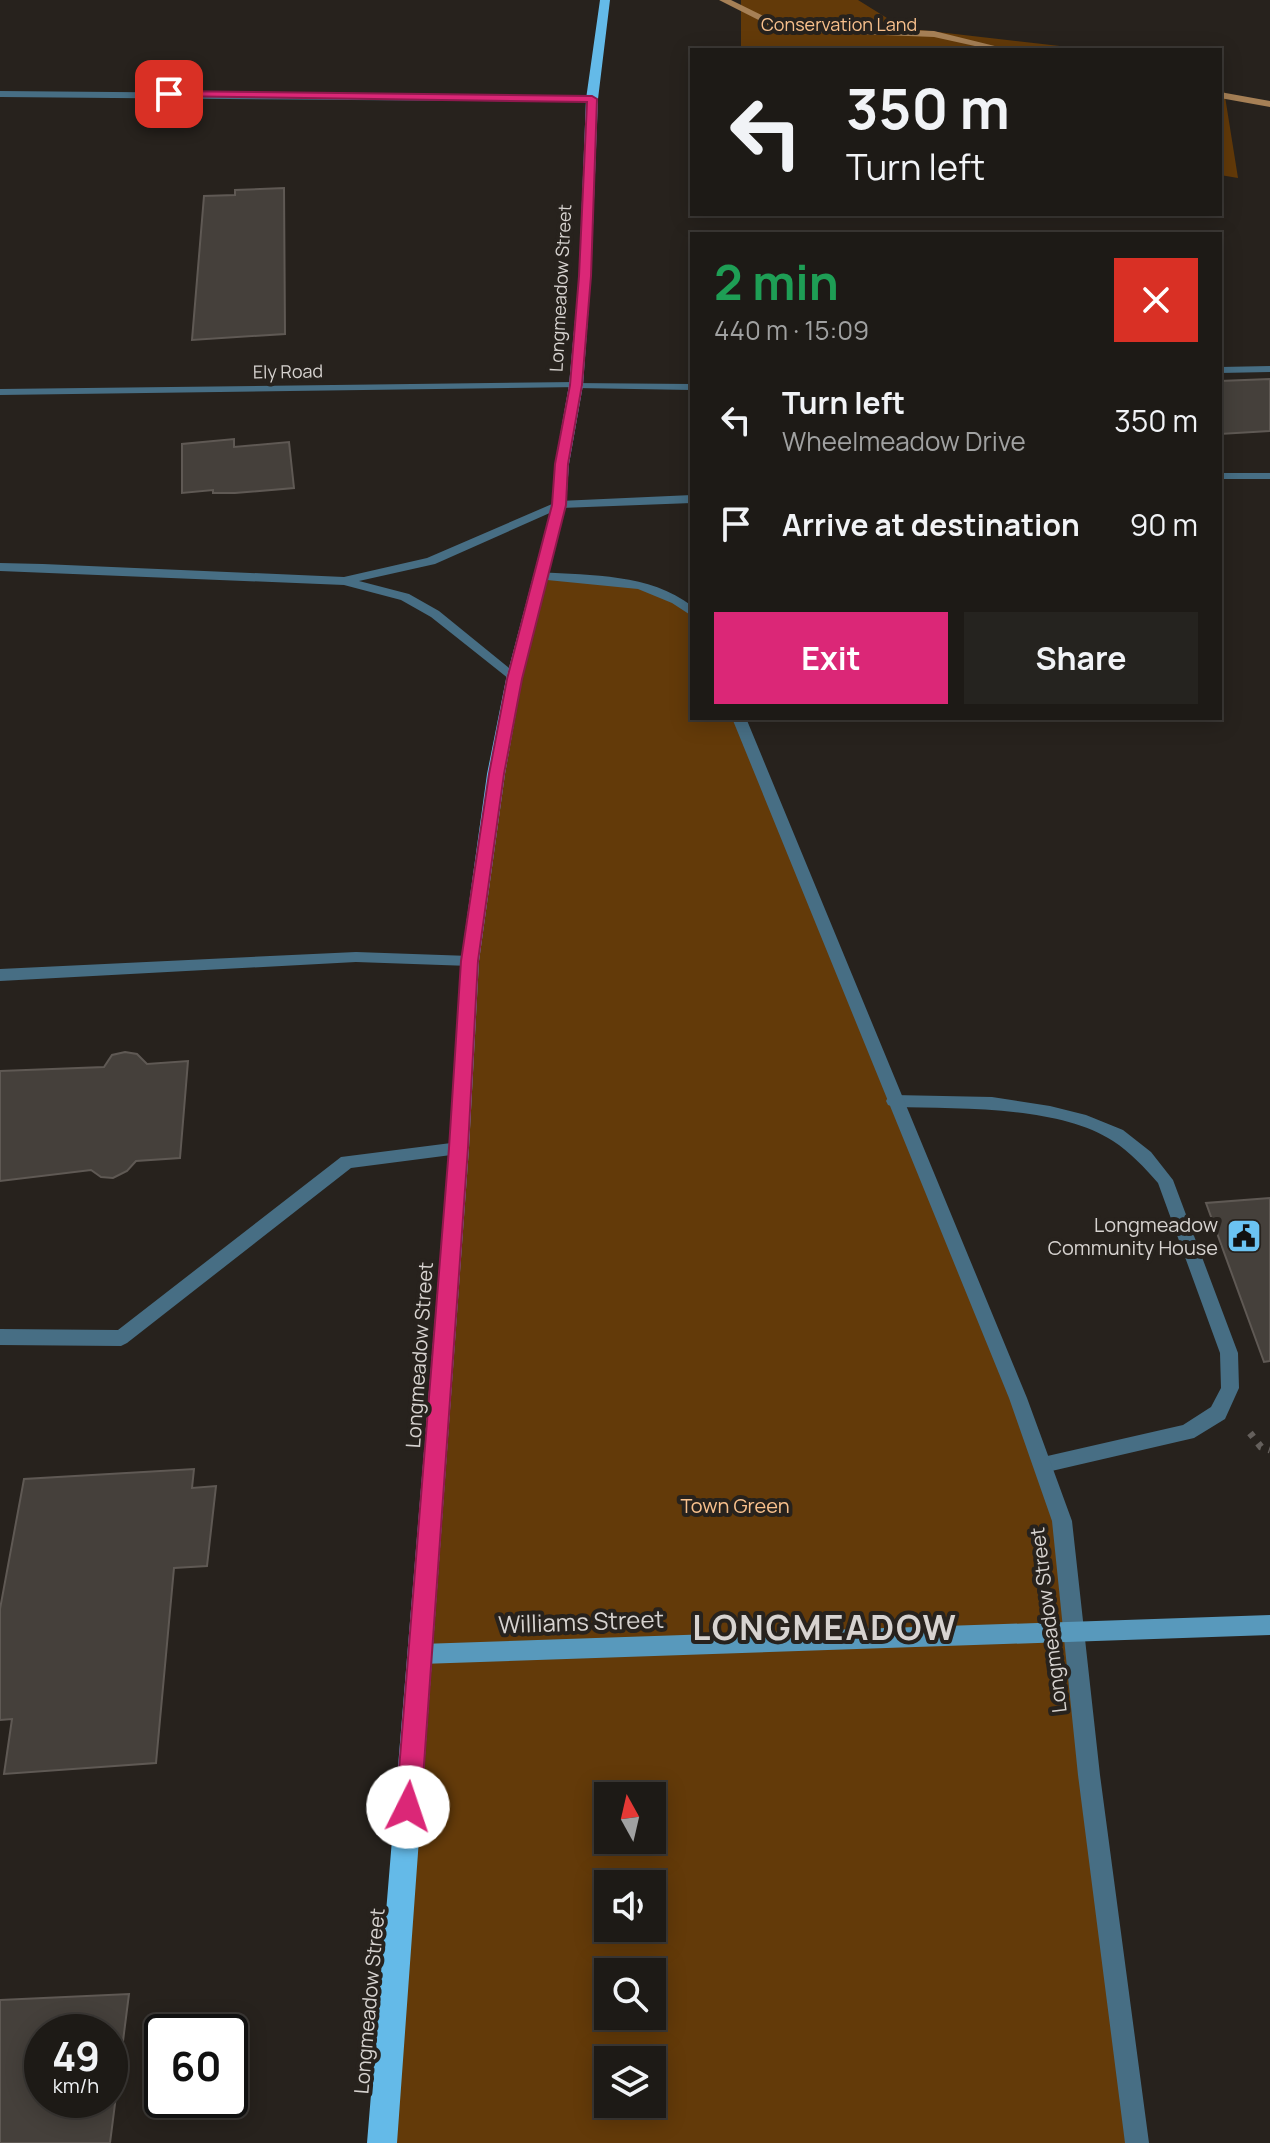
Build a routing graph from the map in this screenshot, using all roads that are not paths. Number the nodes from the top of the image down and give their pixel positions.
1 (605, 0) edge
2 (0, 94) edge
3 (592, 99) junction
4 (1270, 369) edge
5 (1222, 370) edge
6 (576, 385) junction
7 (690, 387) edge
8 (0, 392) edge
9 (1222, 476) edge
10 (1270, 476) edge
11 (690, 499) edge
12 (559, 505) junction
13 (0, 567) edge
14 (541, 576) junction
15 (344, 581) junction
16 (690, 610) edge
17 (514, 679) junction
18 (740, 720) edge
19 (470, 961) junction
20 (0, 975) edge
21 (894, 1101) junction
22 (459, 1148) junction
23 (0, 1337) edge
24 (1043, 1465) junction
25 (1270, 1625) edge
26 (1074, 1633) junction
27 (421, 1654) junction
28 (382, 2143) edge
29 (1137, 2143) edge

1 - 3 main road, Longmeadow Street
2 - 3 street
3 - 6 main road, Longmeadow Street
4 - 5 street
6 - 7 street, Ely Road
6 - 8 street, Ely Road
6 - 12 main road, Longmeadow Street
9 - 10 street
11 - 12 street
12 - 14 main road, Longmeadow Street
12 - 15 street
13 - 15 street
14 - 16 street
14 - 17 main road, Longmeadow Street
15 - 17 street
17 - 19 main road, Longmeadow Street
18 - 21 street, Longmeadow Street
19 - 20 street
19 - 22 main road, Longmeadow Street
21 - 24 street, Longmeadow Street
21 - 24 street
22 - 23 street
22 - 27 main road, Longmeadow Street
24 - 26 street, Longmeadow Street
25 - 26 main road, Williams Street
26 - 27 main road, Williams Street
26 - 29 street, Longmeadow Street
27 - 28 main road, Longmeadow Street

